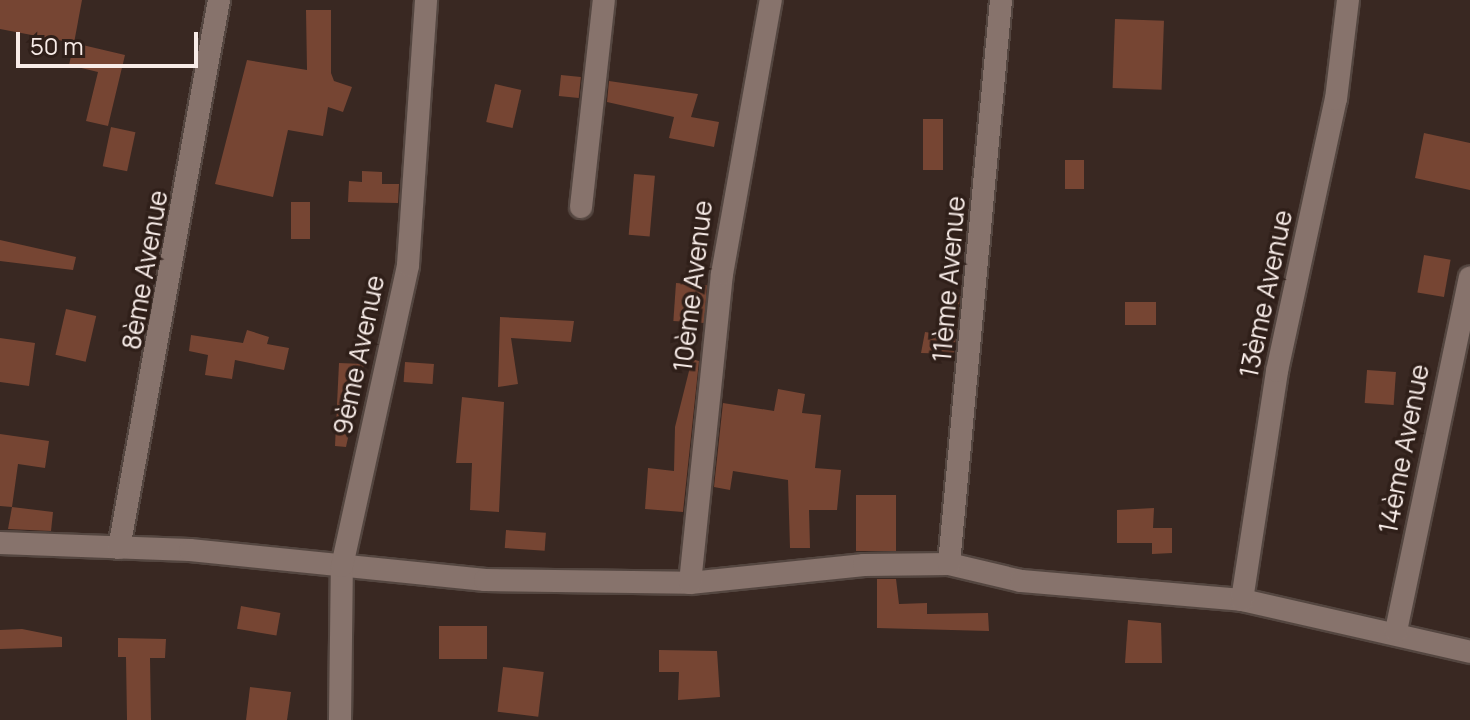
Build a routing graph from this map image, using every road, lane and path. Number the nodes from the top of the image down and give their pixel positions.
1 (219, 0) edge
2 (426, 0) edge
3 (604, 0) edge
4 (771, 0) edge
5 (1001, 0) edge
6 (1348, 0) edge
7 (581, 207) dead end
8 (1470, 278) edge
9 (0, 543) edge
10 (119, 548) junction
11 (949, 564) junction
12 (342, 566) junction
13 (690, 583) junction
14 (1242, 600) junction
15 (1396, 631) junction
16 (1470, 652) edge
17 (340, 720) edge

1 - 10 street, 8ème Avenue
2 - 12 street, 9ème Avenue
3 - 7 street
4 - 13 street, 10ème Avenue
5 - 11 street, 11ème Avenue
6 - 14 street, 13ème Avenue
8 - 15 street, 14ème Avenue
9 - 10 street
10 - 12 street
11 - 13 street
11 - 14 street
12 - 13 street
12 - 17 street, 9ème Avenue
14 - 15 street
15 - 16 street

